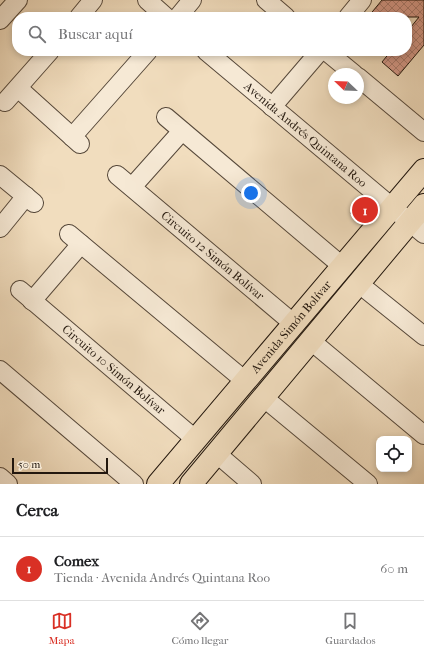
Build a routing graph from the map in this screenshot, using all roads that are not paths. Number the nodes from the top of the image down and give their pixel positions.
1 (18, 0) edge
2 (93, 0) edge
3 (147, 0) edge
4 (192, 0) edge
5 (266, 0) edge
6 (362, 0) edge
7 (82, 12) edge
8 (160, 12) edge
9 (182, 12) edge
10 (280, 12) edge
11 (352, 12) edge
12 (0, 20) edge
13 (46, 56) edge
14 (144, 56) edge
15 (212, 56) edge
16 (316, 56) edge
17 (332, 56) edge
18 (347, 68) edge
19 (364, 82) edge
20 (18, 88) junction
21 (5, 102) dead end
22 (272, 107) junction
23 (166, 117) dead end
24 (182, 131) junction
25 (424, 132) edge
26 (424, 170) edge
27 (0, 175) edge
28 (117, 175) dead end
29 (132, 187) junction
30 (424, 205) edge
31 (392, 208) junction
32 (0, 228) edge
33 (417, 228) edge
34 (342, 266) junction
35 (358, 283) junction
36 (294, 324) junction
37 (424, 336) edge
38 (310, 340) junction
39 (0, 370) edge
40 (244, 380) junction
41 (263, 397) junction
42 (424, 435) edge
43 (195, 439) junction
44 (216, 453) junction
45 (0, 477) edge
46 (8, 484) edge
47 (134, 484) edge
48 (158, 484) edge
49 (191, 484) edge
50 (252, 484) edge
51 (368, 484) edge

1 - 12 street
2 - 7 street
3 - 8 street
4 - 9 street
5 - 10 street
6 - 11 street
13 - 20 street
14 - 20 street
15 - 22 street, Avenida Andrés Quintana Roo
16 - 22 street
17 - 18 street
19 - 25 street
20 - 21 street
22 - 31 street, Avenida Andrés Quintana Roo
23 - 24 street
24 - 29 street
24 - 34 street
26 - 31 main road, Avenida Simón Bolívar
27 - 32 street
28 - 29 street, Circuito 12 Simón Bolívar
29 - 36 street, Circuito 12 Simón Bolívar
30 - 33 main road, Avenida Simón Bolívar
31 - 33 street, Avenida Andrés Quintana Roo
31 - 34 main road, Avenida Simón Bolívar
33 - 35 main road, Avenida Simón Bolívar
34 - 36 main road, Avenida Simón Bolívar
35 - 37 street
35 - 38 main road, Avenida Simón Bolívar
36 - 40 main road, Avenida Simón Bolívar
38 - 41 main road, Avenida Simón Bolívar
38 - 42 street
39 - 47 street
40 - 43 main road, Avenida Simón Bolívar
40 - 43 street, Circuito 10 Simón Bolívar
41 - 44 main road, Avenida Simón Bolívar
41 - 51 street
43 - 48 main road, Avenida Simón Bolívar
44 - 49 main road, Avenida Simón Bolívar
44 - 50 street
45 - 46 street

